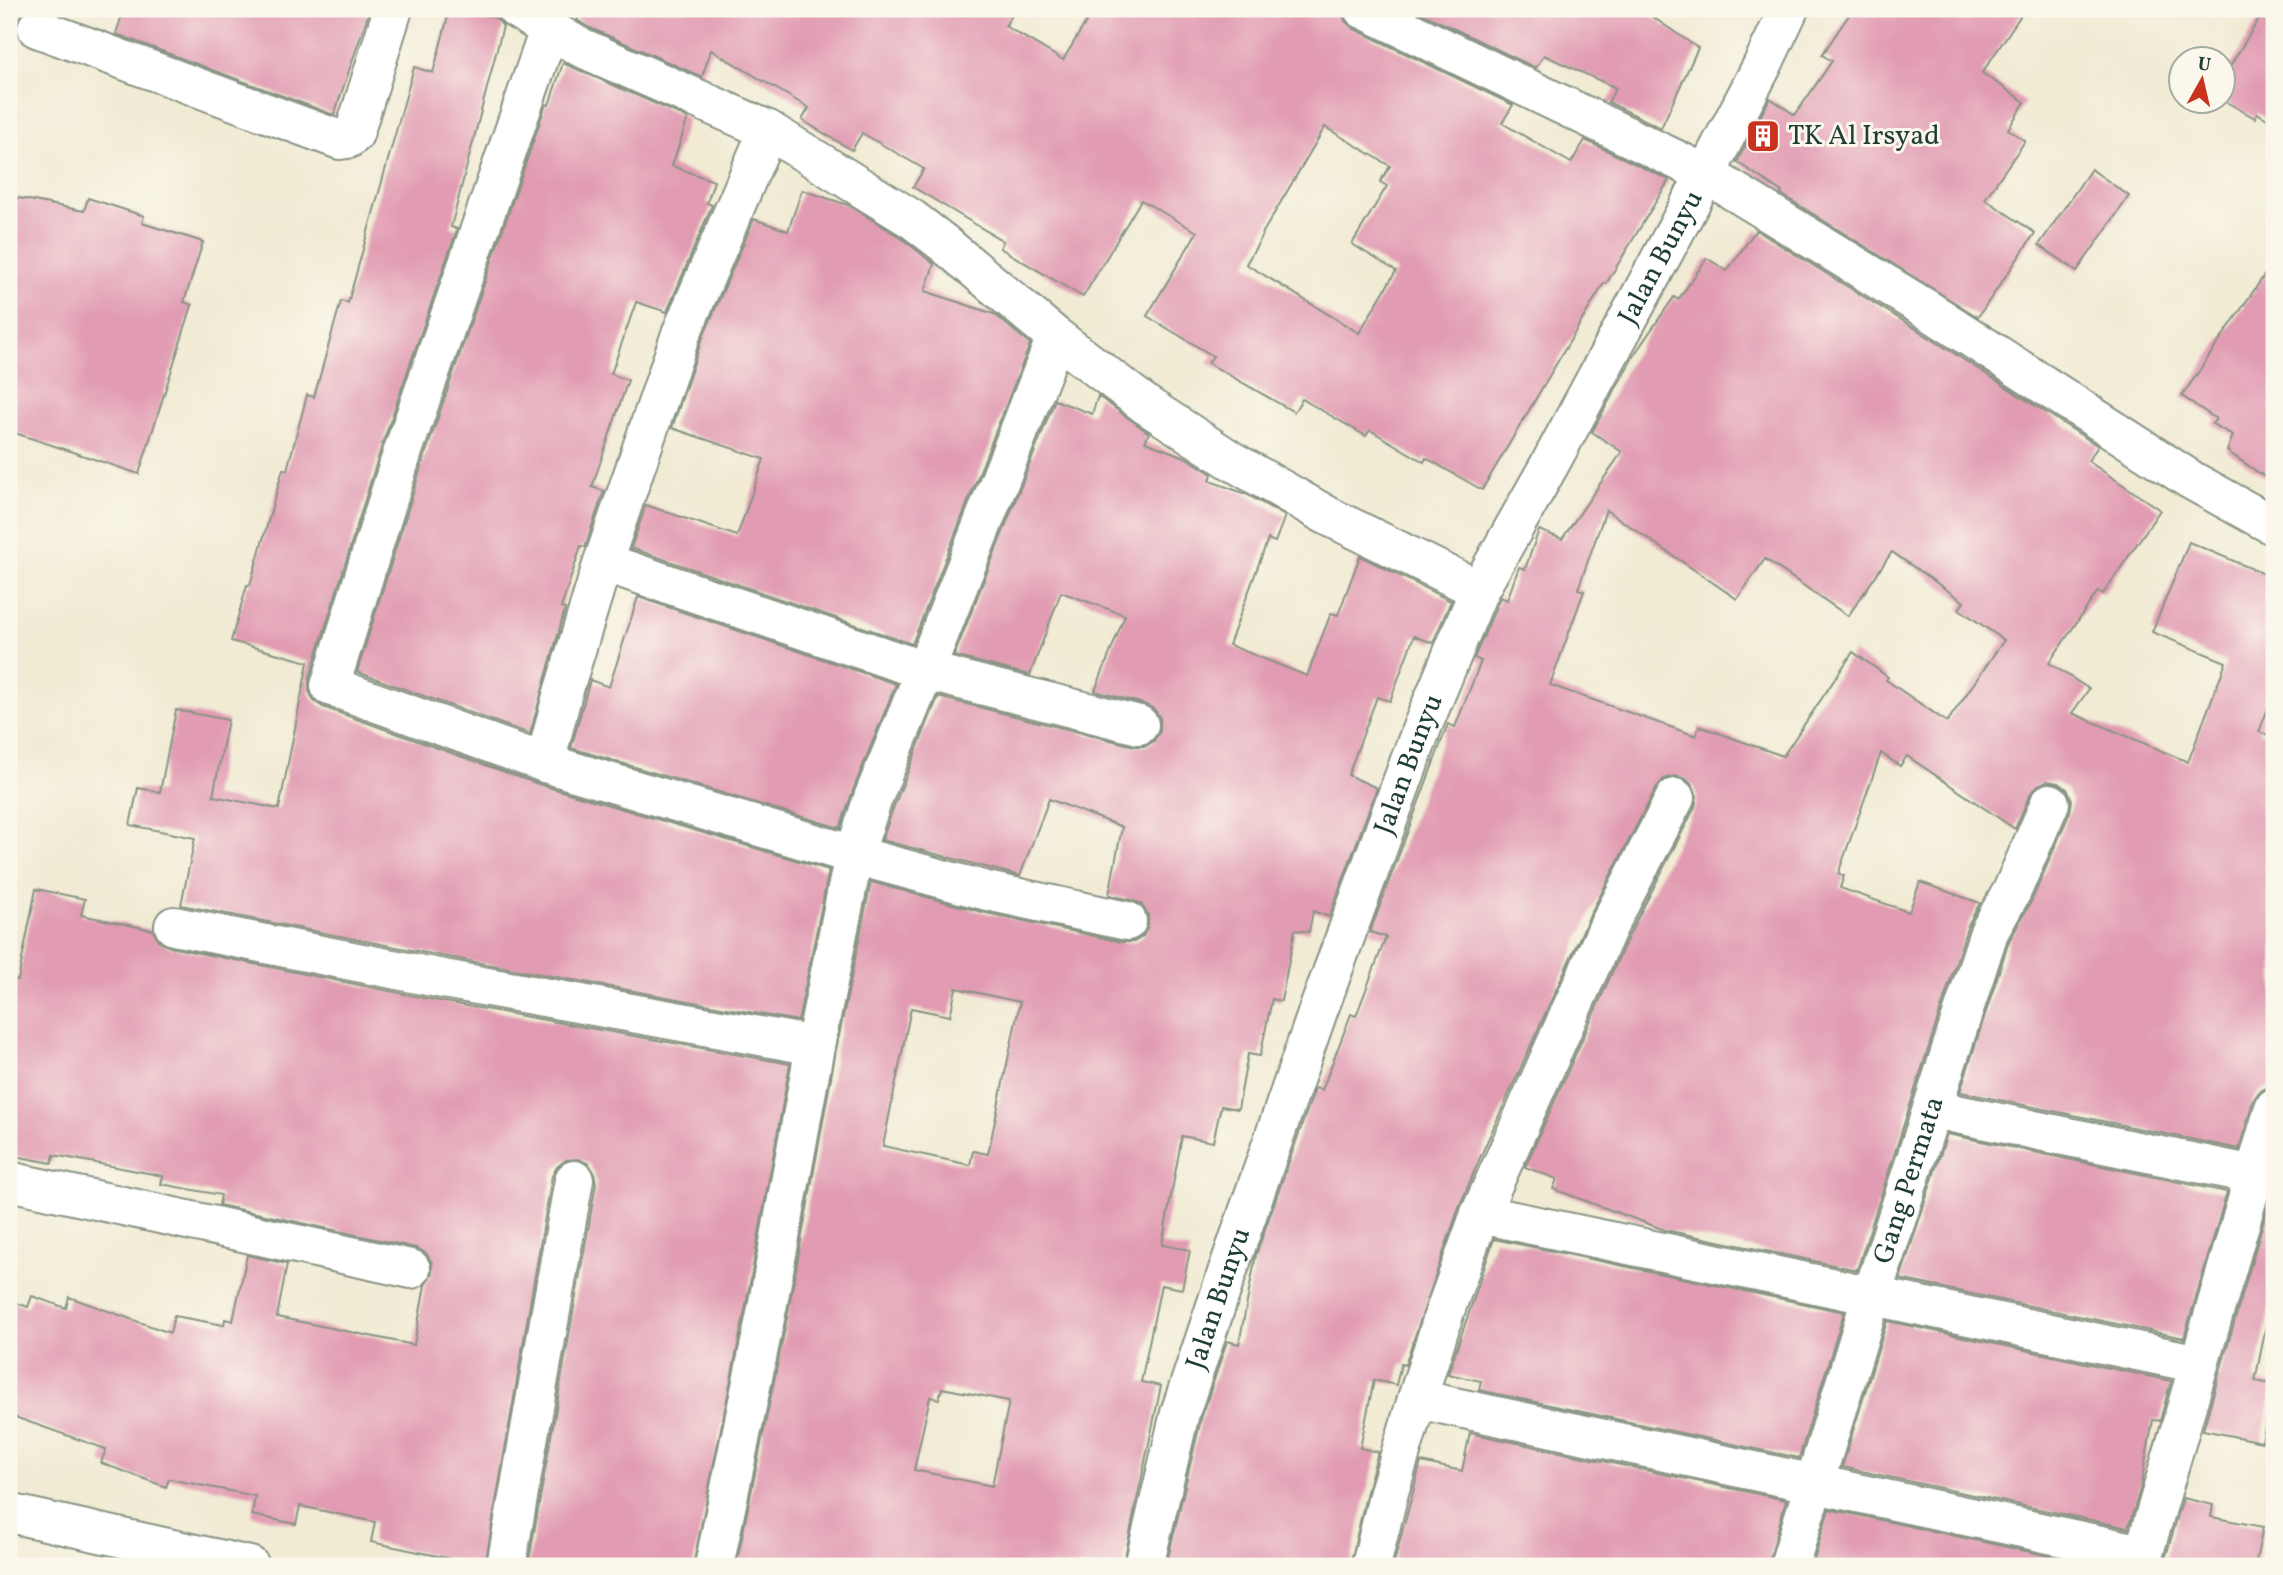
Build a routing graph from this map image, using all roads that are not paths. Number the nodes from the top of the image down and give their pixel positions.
1 (393, 9) edge
2 (516, 9) edge
3 (1363, 9) edge
4 (1788, 9) edge
5 (29, 19) edge
6 (549, 30) junction
7 (768, 130) junction
8 (1706, 174) junction
9 (1056, 337) junction
10 (2274, 526) edge
11 (603, 562) junction
12 (1479, 590) junction
13 (925, 671) junction
14 (1139, 725) dead end
15 (545, 763) junction
16 (1675, 797) dead end
17 (2050, 803) dead end
18 (854, 855) junction
19 (1127, 921) dead end
20 (174, 926) dead end
21 (815, 1046) junction
22 (2274, 1108) edge
23 (1932, 1109) junction
24 (2255, 1175) junction
25 (574, 1180) dead end
26 (9, 1181) edge
27 (1480, 1214) junction
28 (411, 1269) dead end
29 (1872, 1295) junction
30 (2199, 1364) junction
31 (1417, 1399) junction
32 (1814, 1483) junction
33 (9, 1513) edge
34 (2142, 1560) edge
35 (250, 1566) edge
36 (506, 1566) edge
37 (714, 1566) edge
38 (1144, 1566) edge
39 (1371, 1566) edge
40 (1790, 1566) edge

1 - 5 street
2 - 6 street
3 - 8 street
4 - 8 street, Jalan Bunyu
6 - 7 street
6 - 15 street
7 - 9 street
7 - 11 street
8 - 10 street
8 - 12 street, Jalan Bunyu
9 - 12 street
9 - 13 street
11 - 13 street
11 - 15 street
12 - 38 street, Jalan Bunyu
13 - 14 street
13 - 18 street
15 - 18 street
16 - 27 street
17 - 23 street, Gang Permata
18 - 19 street
18 - 21 street
20 - 21 street
21 - 37 street
22 - 24 street
23 - 24 street
23 - 29 street, Gang Permata
24 - 30 street
25 - 36 street
26 - 28 street
27 - 29 street
27 - 31 street
29 - 30 street
29 - 32 street, Gang Permata
30 - 34 street
31 - 32 street
31 - 39 street
32 - 34 street
32 - 40 street, Gang Permata
33 - 35 street

